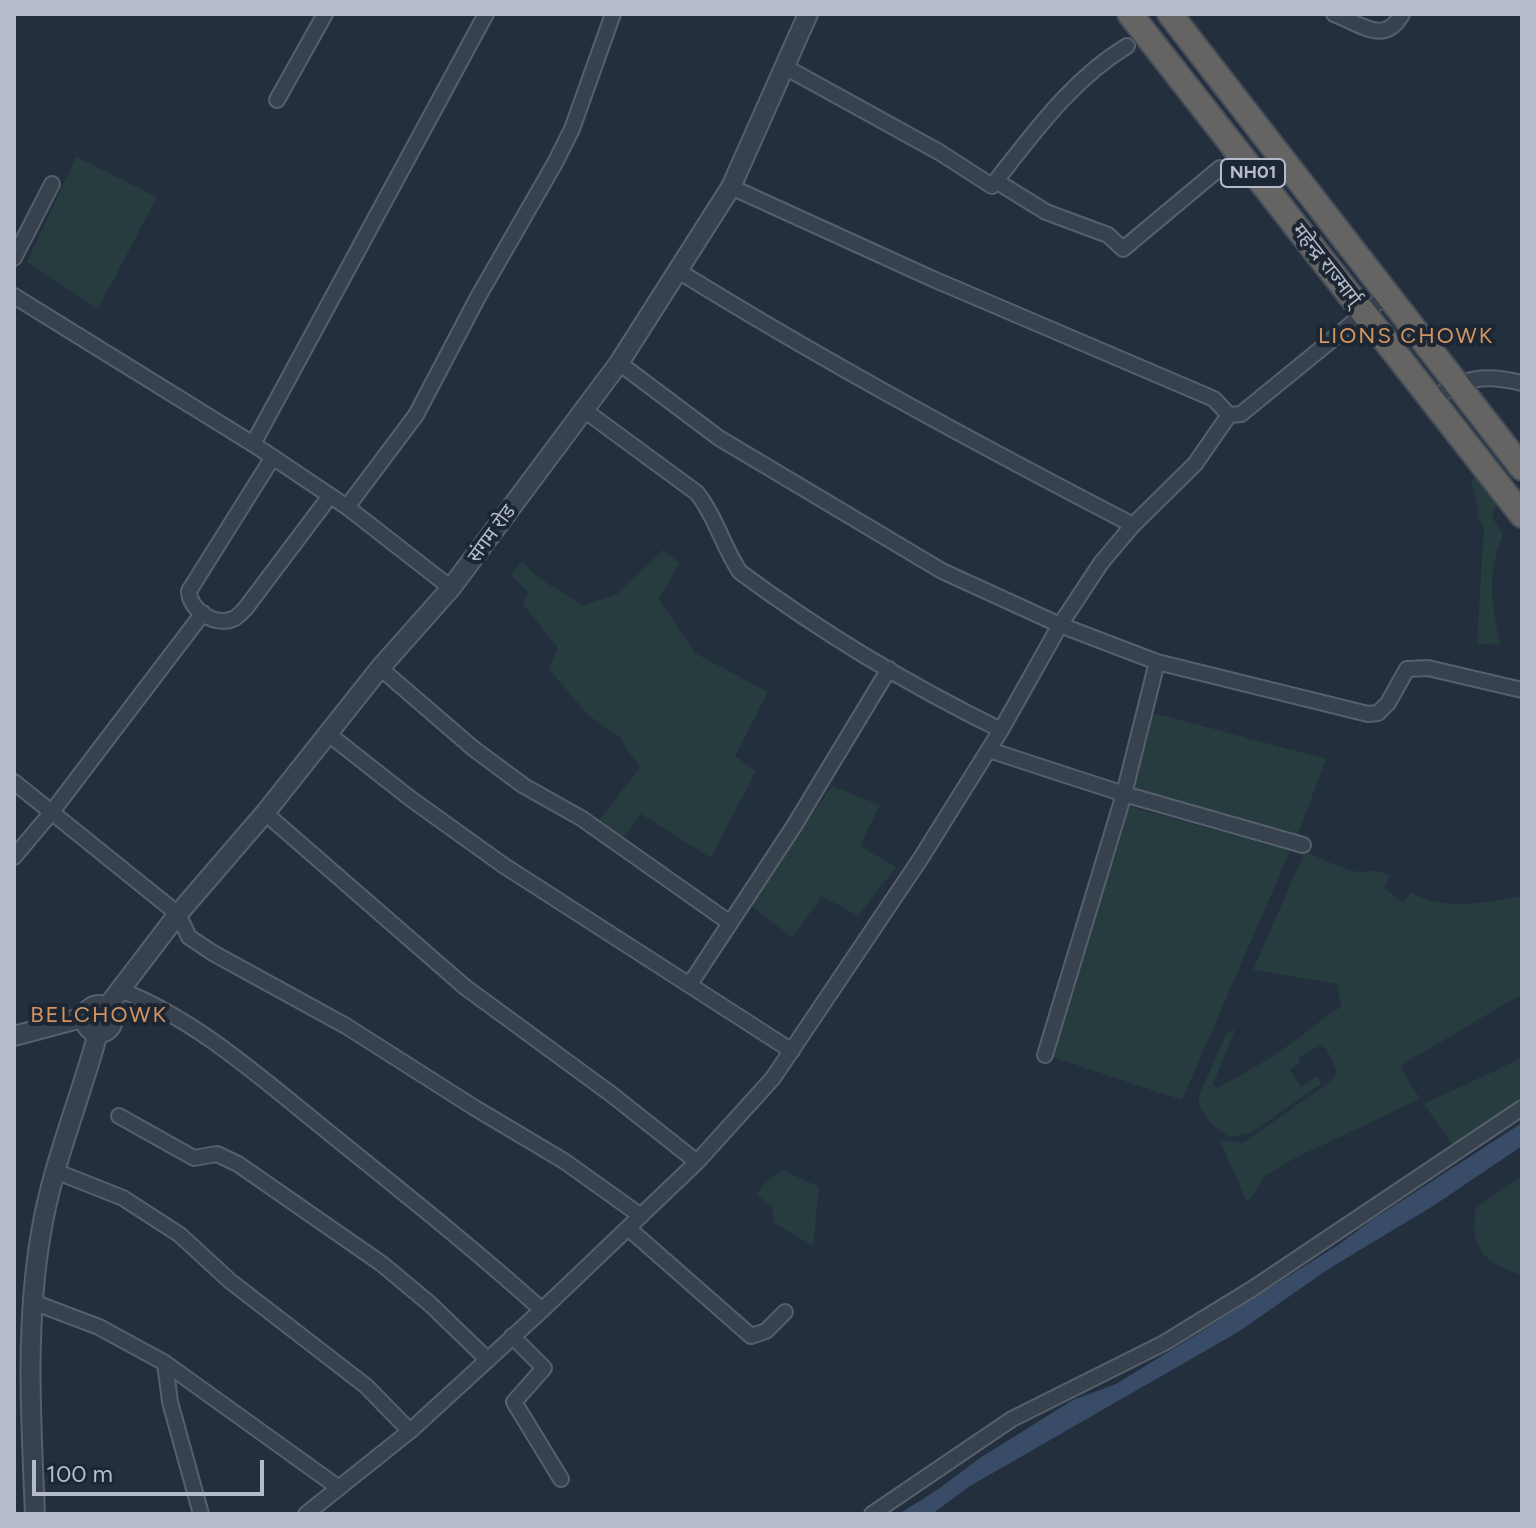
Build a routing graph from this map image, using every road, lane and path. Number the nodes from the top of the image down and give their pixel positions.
1 (325, 14) edge
2 (486, 14) edge
3 (613, 14) edge
4 (1130, 14) edge
5 (1170, 14) edge
6 (1334, 14) edge
7 (1402, 14) edge
8 (805, 15) edge
9 (1127, 46) dead end
10 (785, 67) junction
11 (277, 100) dead end
12 (1220, 168) dead end
13 (996, 181) junction
14 (52, 184) dead end
15 (731, 187) junction
16 (14, 258) edge
17 (680, 272) junction
18 (1388, 294) junction
19 (14, 296) edge
20 (1365, 314) junction
21 (619, 363) junction
22 (1457, 383) junction
23 (1522, 383) edge
24 (1432, 399) junction
25 (584, 410) junction
26 (1229, 415) junction
27 (253, 444) junction
28 (273, 457) junction
29 (1522, 468) edge
30 (330, 496) junction
31 (347, 507) junction
32 (1522, 515) edge
33 (1133, 525) junction
34 (451, 588) junction
35 (203, 613) junction
36 (1060, 625) junction
37 (1157, 662) junction
38 (380, 668) junction
39 (889, 669) junction
40 (1522, 690) edge
41 (1001, 730) junction
42 (327, 733) junction
43 (989, 750) junction
44 (14, 782) edge
45 (1124, 794) junction
46 (51, 813) junction
47 (265, 813) junction
48 (1303, 845) dead end
49 (14, 857) edge
50 (178, 914) junction
51 (730, 923) junction
52 (690, 984) junction
53 (120, 990) junction
54 (107, 1007) junction
55 (85, 1017) junction
56 (98, 1033) junction
57 (14, 1036) edge
58 (792, 1051) junction
59 (1045, 1055) dead end
60 (1522, 1108) edge
61 (119, 1116) dead end
62 (697, 1162) junction
63 (55, 1171) junction
64 (641, 1216) junction
65 (628, 1228) junction
66 (33, 1302) junction
67 (542, 1310) junction
68 (785, 1312) dead end
69 (512, 1336) junction
70 (488, 1360) junction
71 (165, 1363) junction
72 (410, 1431) junction
73 (561, 1479) dead end
74 (339, 1488) junction
75 (35, 1514) edge
76 (201, 1514) edge
77 (306, 1514) edge
78 (872, 1514) edge

1 - 11 street
2 - 27 street
3 - 31 street
4 - 20 highway, महेन्द्र राज्मार्ग् / NH01
5 - 18 highway, महेन्द्र राज्मार्ग् / NH01
6 - 7 street
8 - 10 street, संगम रोड
9 - 13 street
10 - 13 street
10 - 15 street, संगम रोड
12 - 13 street
14 - 16 street
15 - 17 street, संगम रोड
15 - 26 street
17 - 21 street, संगम रोड
17 - 33 street
18 - 20 street
18 - 22 highway, महेन्द्र राज्मार्ग् / NH01
19 - 27 street
20 - 24 highway, महेन्द्र राज्मार्ग् / NH01
20 - 26 street
21 - 25 street, संगम रोड
21 - 36 street
22 - 23 street
22 - 24 street
22 - 29 highway, महेन्द्र राज्मार्ग् / NH01
24 - 32 highway, महेन्द्र राज्मार्ग् / NH01
25 - 34 street, संगम रोड
25 - 39 street
26 - 33 street
27 - 28 street
28 - 30 street
28 - 35 street
30 - 31 street
30 - 35 street
31 - 34 street
33 - 36 street
34 - 38 street, संगम रोड
35 - 46 street
36 - 37 street
36 - 41 street
37 - 40 street
37 - 45 street
38 - 42 street, संगम रोड
38 - 51 street
39 - 41 street
39 - 51 street
41 - 43 street
42 - 47 street, संगम रोड
42 - 52 street
43 - 45 street
43 - 58 street
44 - 46 street
45 - 48 street
45 - 59 street
46 - 49 street
46 - 50 street
47 - 50 street, संगम रोड
47 - 62 street
50 - 53 street, संगम रोड
50 - 64 street
51 - 52 street
52 - 58 street
53 - 54 street, संगम रोड
53 - 67 street
54 - 55 street
54 - 56 street
55 - 56 street
55 - 57 street
56 - 63 street
58 - 62 street
60 - 78 street
61 - 70 street
62 - 64 street
63 - 66 street
63 - 72 street
64 - 65 street
65 - 67 street
65 - 68 street
66 - 71 street
66 - 75 street
67 - 69 street
69 - 70 street
69 - 73 street
70 - 72 street
71 - 74 street
71 - 76 street
72 - 74 street
74 - 77 street

